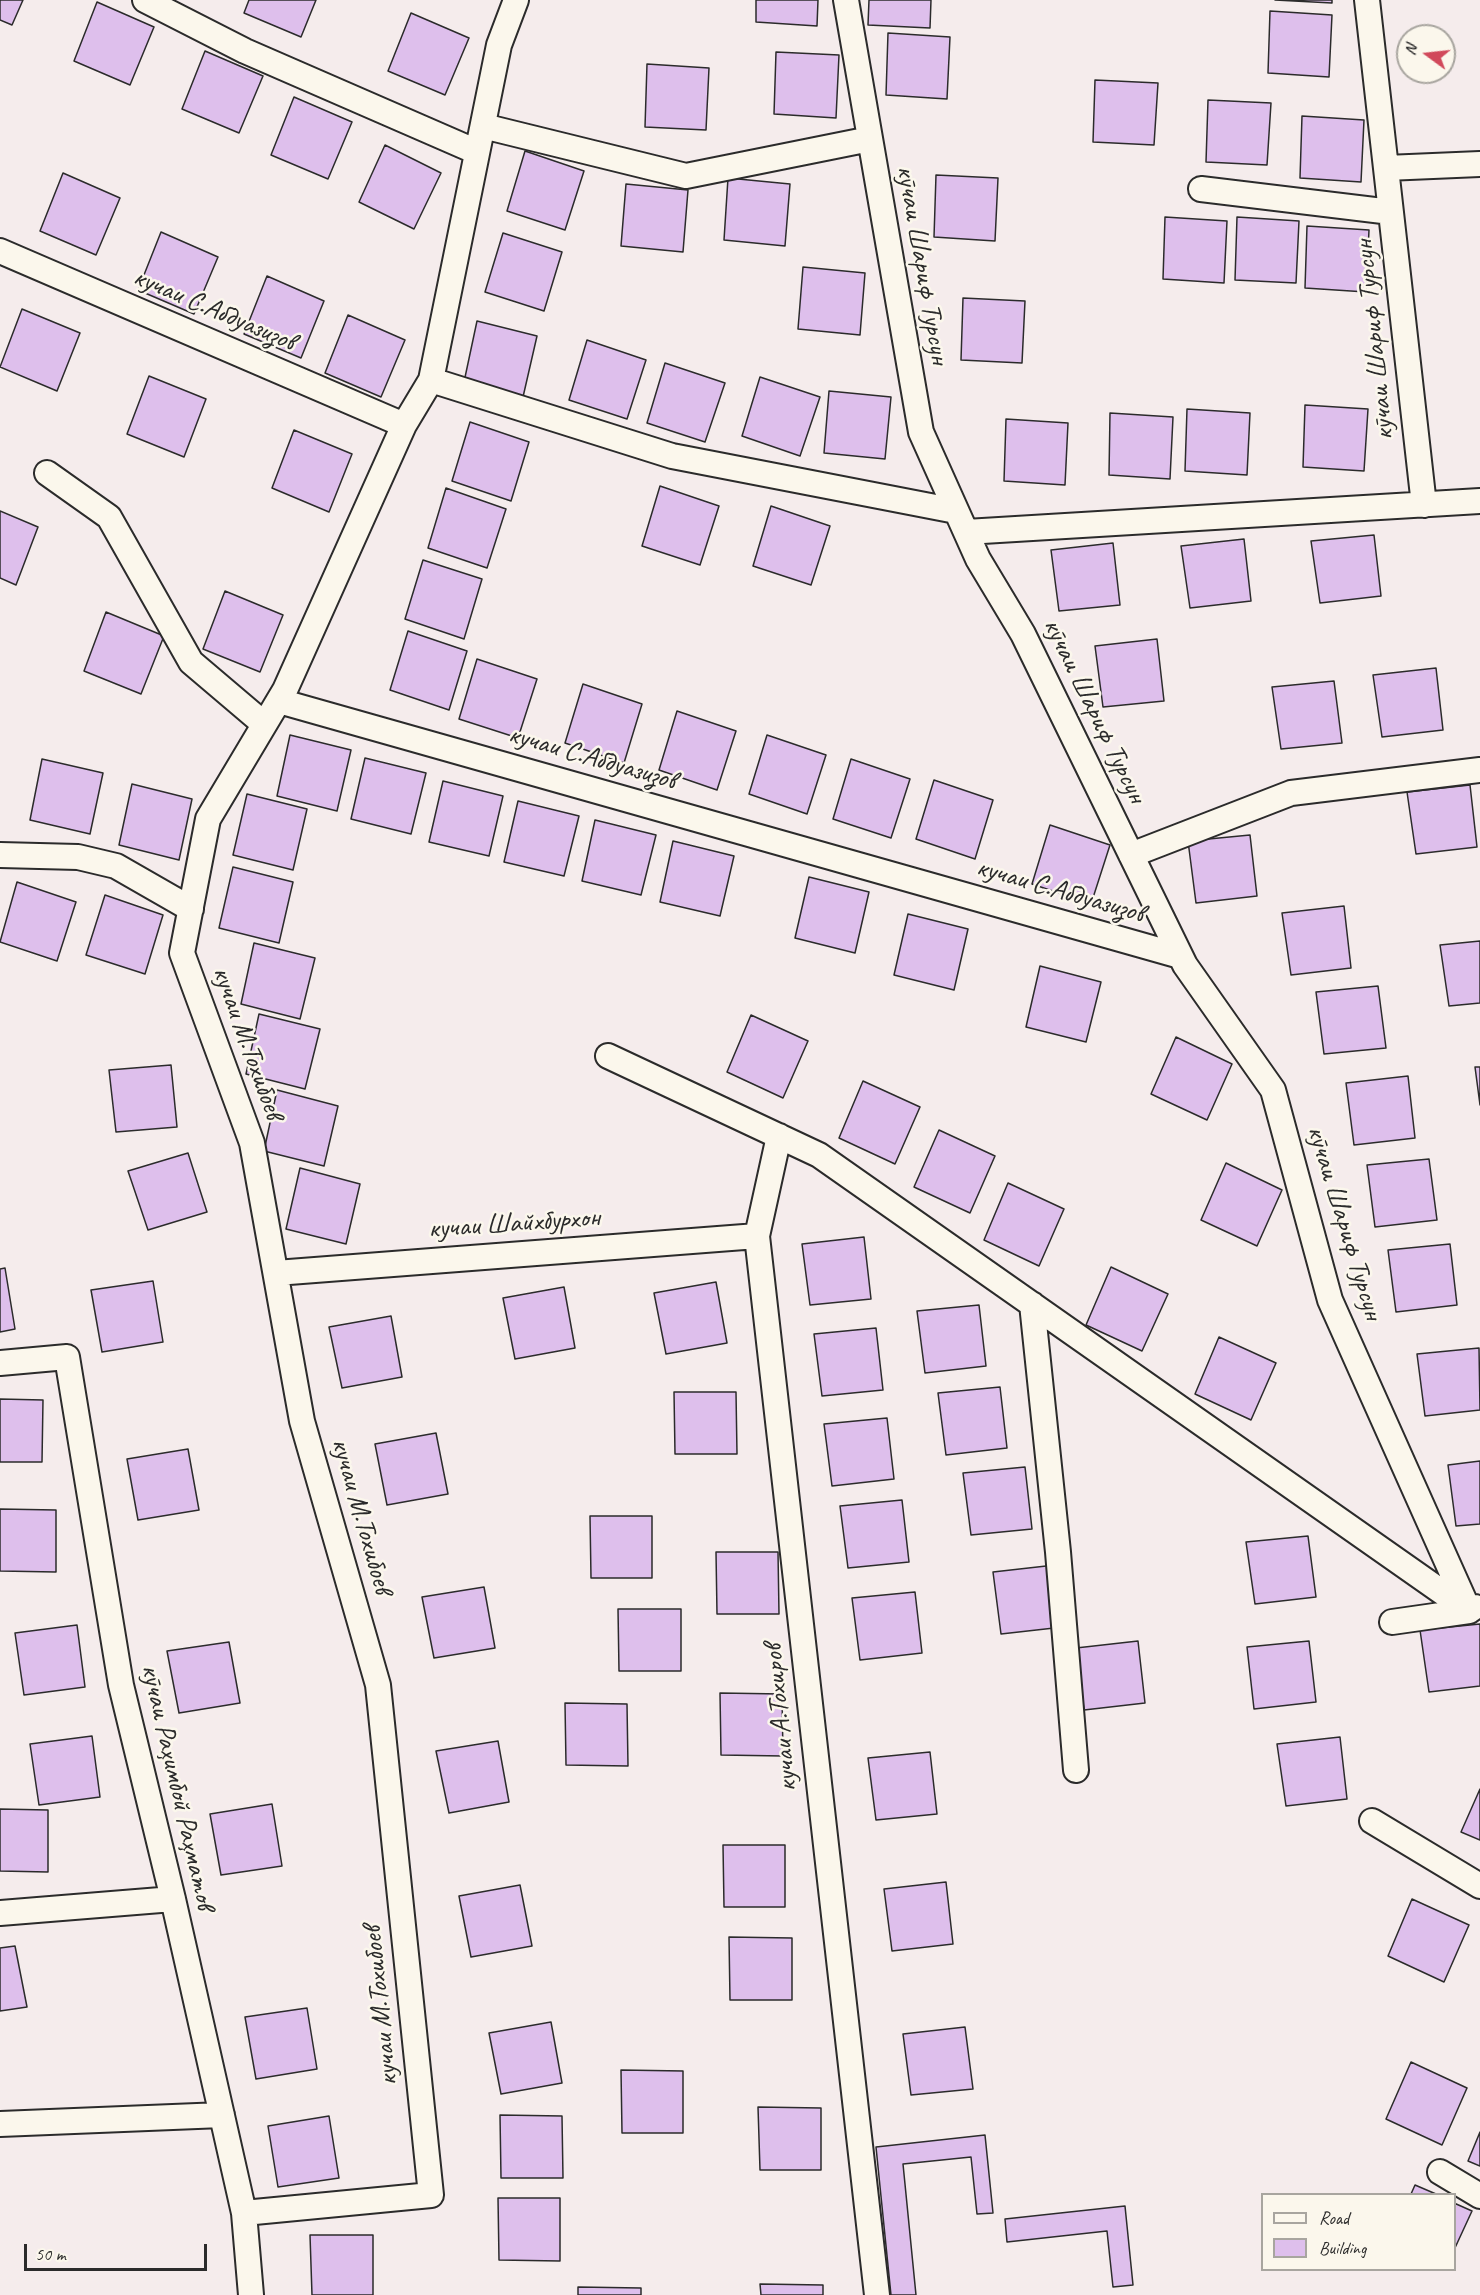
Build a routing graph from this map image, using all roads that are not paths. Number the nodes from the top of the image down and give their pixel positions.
1 (145, 0) edge
2 (516, 0) edge
3 (846, 0) edge
4 (1367, 0) edge
5 (483, 126) junction
6 (870, 139) junction
7 (477, 152) junction
8 (1480, 164) edge
9 (1386, 168) junction
10 (1201, 189) dead end
11 (1391, 212) junction
12 (0, 251) edge
13 (431, 380) junction
14 (404, 425) junction
15 (47, 473) dead end
16 (1480, 501) edge
17 (1424, 505) junction
18 (961, 522) junction
19 (279, 701) junction
20 (264, 724) junction
21 (1478, 778) edge
22 (0, 855) edge
23 (1131, 855) junction
24 (191, 909) junction
25 (1180, 956) junction
26 (608, 1056) dead end
27 (779, 1136) junction
28 (757, 1236) junction
29 (276, 1273) junction
30 (1032, 1304) junction
31 (0, 1363) edge
32 (1474, 1608) edge
33 (1392, 1622) dead end
34 (1076, 1770) dead end
35 (1372, 1821) dead end
36 (1480, 1886) edge
37 (173, 1899) junction
38 (0, 1912) edge
39 (222, 2115) junction
40 (0, 2124) edge
41 (1440, 2172) dead end
42 (1480, 2196) edge
43 (244, 2213) junction
44 (251, 2295) edge
45 (877, 2295) edge

1 - 7 street
2 - 5 street
3 - 6 street, кӯчаи Шариф Турсун
4 - 9 street, кӯчаи Шариф Турсун
5 - 6 street
5 - 7 street
6 - 18 street, кӯчаи Шариф Турсун
7 - 13 street
8 - 9 street
9 - 11 street, кӯчаи Шариф Турсун
10 - 11 street
11 - 17 street, кӯчаи Шариф Турсун
12 - 14 street, кучаи С.Абдуазизов
13 - 14 street
13 - 18 street
14 - 19 street
15 - 20 street
16 - 17 street
17 - 18 street
18 - 23 street, кӯчаи Шариф Турсун
19 - 20 street, кучаи М.Тохибоев
19 - 25 street, кучаи С.Абдуазизов
20 - 24 street, кучаи М.Тохибоев
21 - 23 street
22 - 24 street
23 - 25 street, кӯчаи Шариф Турсун
24 - 29 street, кучаи М.Тохибоев
25 - 32 street, кӯчаи Шариф Турсун
26 - 27 street
27 - 28 street, кучаи А.Тохиров
27 - 30 street
28 - 29 street, кучаи Шайхбурхон
28 - 45 street, кучаи А.Тохиров
29 - 43 street, кучаи М.Тохибоев
30 - 32 street
30 - 34 street
31 - 37 street, кӯчаи Раҳимбой Раҳматов
32 - 33 street
35 - 36 street
37 - 38 street
37 - 39 street, кӯчаи Раҳимбой Раҳматов
39 - 40 street
39 - 43 street, кӯчаи Раҳимбой Раҳматов
41 - 42 street
43 - 44 street, кӯчаи Раҳимбой Раҳматов

